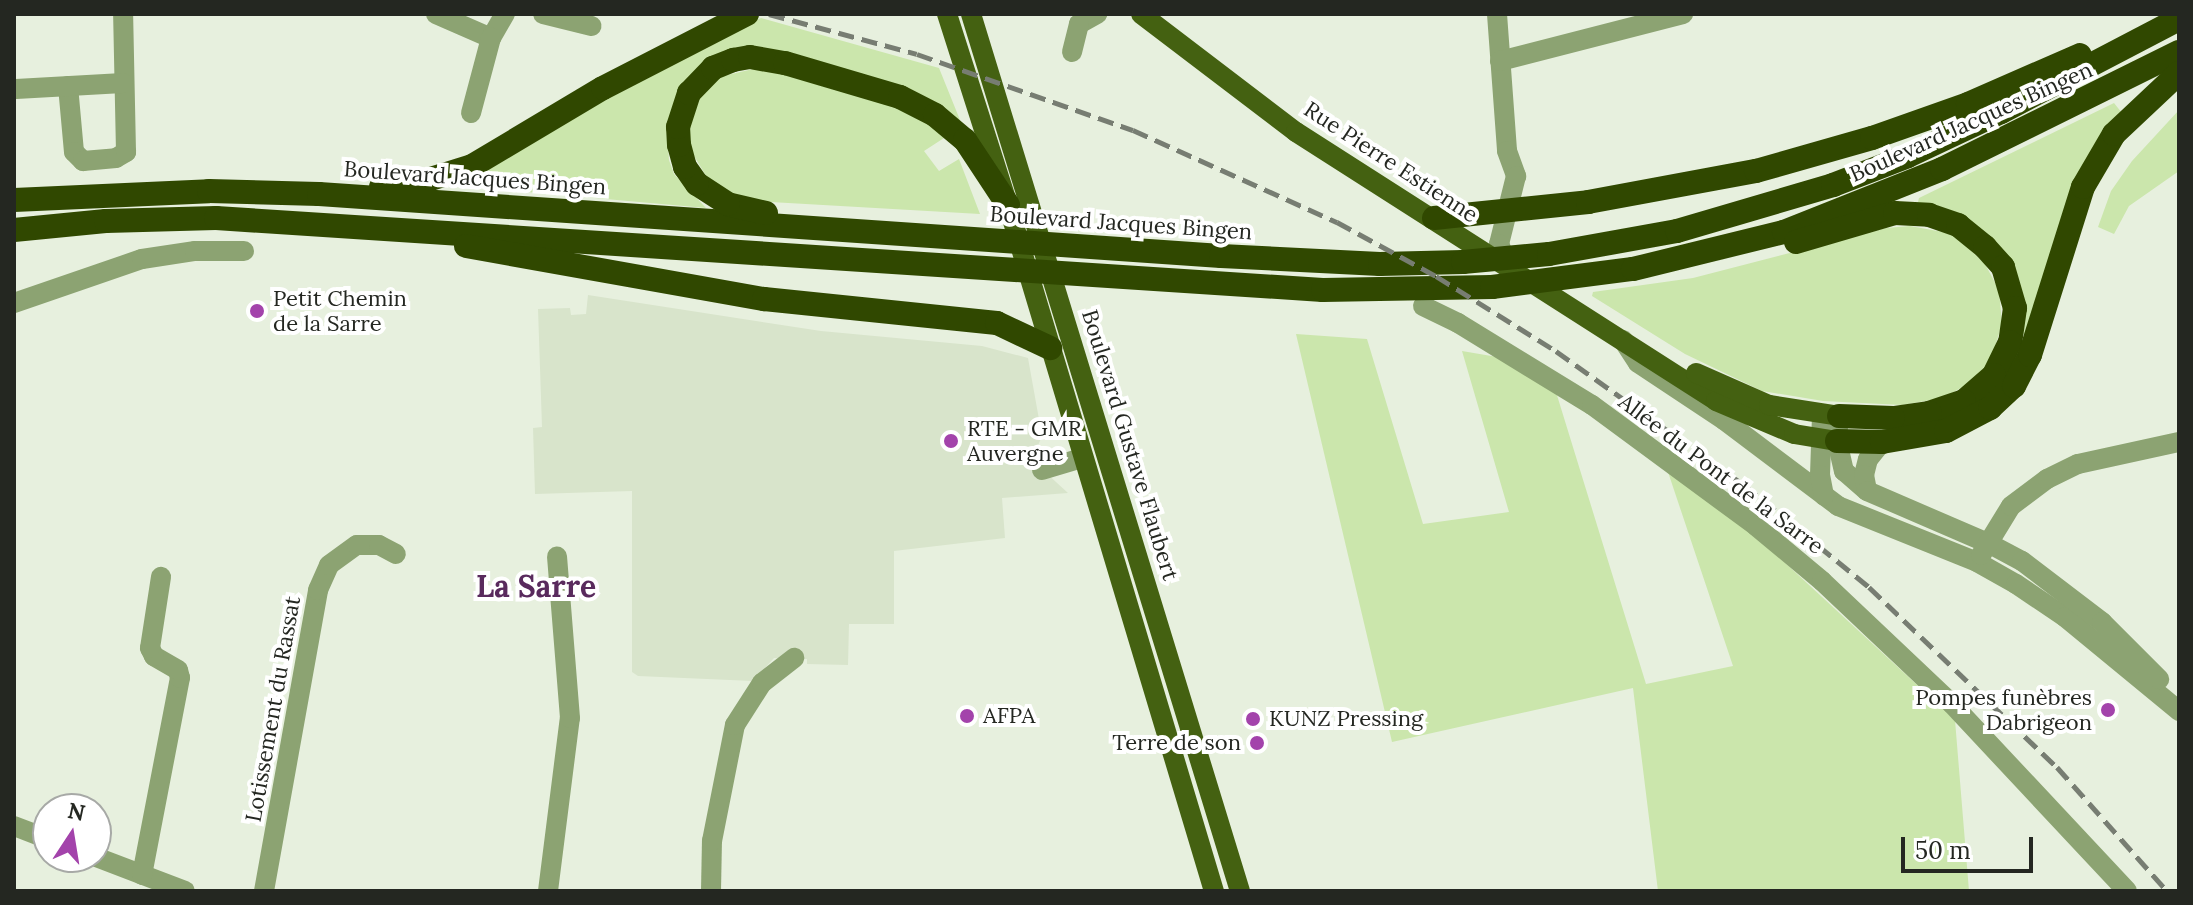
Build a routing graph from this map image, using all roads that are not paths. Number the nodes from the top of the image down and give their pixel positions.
1 (123, 14) edge
2 (436, 14) edge
3 (505, 14) edge
4 (543, 14) edge
5 (747, 14) edge
6 (1141, 14) edge
7 (1497, 14) edge
8 (1683, 14) edge
9 (947, 15) edge
10 (1082, 17) edge
11 (977, 19) edge
12 (2179, 19) edge
13 (592, 26) dead end
14 (2152, 35) junction
15 (491, 38) junction
16 (1072, 52) dead end
17 (2179, 52) edge
18 (1500, 61) junction
19 (2179, 73) edge
20 (123, 83) junction
21 (68, 86) junction
22 (16, 89) edge
23 (471, 113) dead end
24 (319, 194) junction
25 (14, 200) edge
26 (1008, 205) junction
27 (1510, 211) junction
28 (1434, 218) junction
29 (338, 223) junction
30 (826, 228) junction
31 (14, 230) edge
32 (244, 251) dead end
33 (1672, 261) junction
34 (1509, 266) junction
35 (14, 303) edge
36 (1423, 306) dead end
37 (1623, 340) junction
38 (1050, 348) junction
39 (1831, 416) junction
40 (1829, 440) junction
41 (1882, 442) junction
42 (2179, 442) edge
43 (1082, 458) junction
44 (1042, 470) dead end
45 (1867, 491) junction
46 (1824, 496) junction
47 (1988, 543) junction
48 (396, 554) dead end
49 (557, 557) dead end
50 (1977, 562) junction
51 (161, 577) dead end
52 (794, 658) dead end
53 (2179, 698) edge
54 (2179, 711) edge
55 (112, 863) edge
56 (142, 875) junction
57 (185, 891) edge
58 (264, 891) edge
59 (548, 891) edge
60 (711, 891) edge
61 (1214, 891) edge
62 (1240, 891) edge
63 (2127, 891) edge

1 - 20 street
2 - 15 street
3 - 15 street
4 - 13 street
5 - 24 highway
6 - 28 main road, Rue Pierre Estienne
7 - 18 street
8 - 18 street
9 - 26 main road
10 - 16 street
11 - 62 main road, Boulevard Gustave Flaubert
12 - 14 highway, Boulevard Jacques Bingen
14 - 27 highway
14 - 30 highway, Boulevard Jacques Bingen
15 - 23 street
17 - 33 highway, Boulevard Jacques Bingen
18 - 27 street
19 - 41 highway
20 - 21 street
20 - 21 street
21 - 22 street
24 - 25 highway, Boulevard Jacques Bingen
24 - 30 highway, Boulevard Jacques Bingen
26 - 30 highway
26 - 38 main road
27 - 28 highway
27 - 34 street
28 - 34 main road, Rue Pierre Estienne
29 - 31 highway, Boulevard Jacques Bingen
29 - 33 highway, Boulevard Jacques Bingen
29 - 38 highway
32 - 35 street
33 - 39 highway
34 - 37 main road, Rue Pierre Estienne
36 - 63 street, Allée du Pont de la Sarre
37 - 39 main road, Rue Pierre Estienne
37 - 40 main road, Rue Pierre Estienne
37 - 46 street, Rue Pierre Estienne
38 - 43 main road
39 - 40 street
40 - 41 highway
40 - 45 street
40 - 46 street
41 - 45 street
42 - 47 street
43 - 44 street
43 - 61 main road
45 - 47 street
46 - 50 street, Rue Pierre Estienne
47 - 50 street
47 - 53 street
48 - 58 street, Lotissement du Rassat
49 - 59 street
50 - 54 street, Rue Pierre Estienne
51 - 56 street
52 - 60 street
55 - 56 street
56 - 57 street

